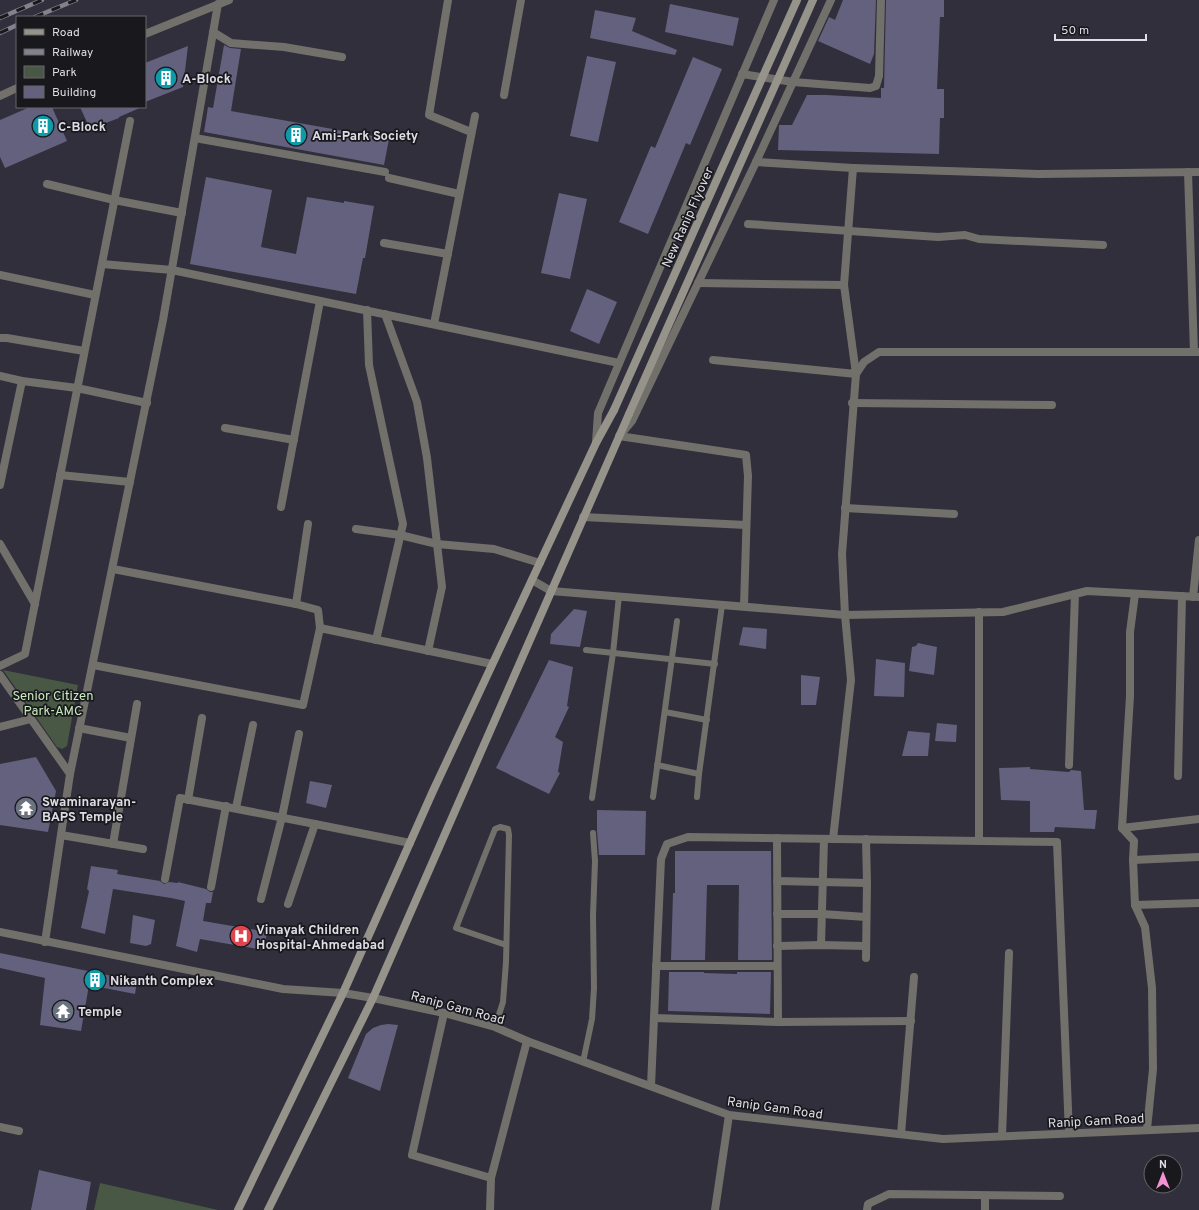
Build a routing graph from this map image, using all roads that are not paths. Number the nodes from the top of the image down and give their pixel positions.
1 (230, 0) edge
2 (448, 0) edge
3 (521, 0) edge
4 (774, 0) edge
5 (797, 0) edge
6 (814, 0) edge
7 (831, 0) edge
8 (881, 0) edge
9 (218, 4) junction
10 (213, 32) junction
11 (146, 34) edge
12 (342, 57) dead end
13 (742, 74) junction
14 (793, 82) junction
15 (16, 88) edge
16 (504, 95) dead end
17 (0, 96) edge
18 (475, 116) dead end
19 (130, 121) dead end
20 (471, 132) junction
21 (195, 138) junction
22 (756, 162) junction
23 (853, 168) junction
24 (1188, 172) junction
25 (1199, 172) edge
26 (47, 184) dead end
27 (460, 194) junction
28 (114, 200) junction
29 (182, 213) junction
30 (748, 224) dead end
31 (848, 231) junction
32 (384, 243) dead end
33 (1103, 244) dead end
34 (448, 254) junction
35 (102, 264) junction
36 (172, 270) junction
37 (0, 275) edge
38 (698, 283) junction
39 (844, 285) junction
40 (95, 295) junction
41 (320, 300) junction
42 (367, 310) junction
43 (385, 314) junction
44 (434, 324) junction
45 (0, 338) edge
46 (84, 351) junction
47 (1197, 352) edge
48 (713, 360) dead end
49 (619, 363) junction
50 (856, 374) junction
51 (0, 376) edge
52 (22, 381) junction
53 (77, 388) junction
54 (147, 403) junction
55 (852, 403) junction
56 (1052, 405) dead end
57 (225, 428) dead end
58 (619, 436) junction
59 (294, 440) junction
60 (596, 443) junction
61 (60, 475) junction
62 (130, 482) junction
63 (0, 485) edge
64 (281, 507) dead end
65 (845, 508) junction
66 (954, 514) dead end
67 (583, 517) junction
68 (308, 524) dead end
69 (746, 525) junction
70 (356, 529) dead end
71 (400, 535) junction
72 (1199, 540) edge
73 (0, 544) edge
74 (437, 544) junction
75 (540, 563) junction
76 (113, 569) junction
77 (532, 580) junction
78 (551, 591) junction
79 (1075, 594) junction
80 (1135, 594) junction
81 (619, 596) junction
82 (1182, 596) junction
83 (1196, 597) edge
84 (35, 604) junction
85 (296, 604) junction
86 (722, 605) junction
87 (744, 606) junction
88 (980, 612) junction
89 (844, 615) junction
90 (677, 621) dead end
91 (320, 628) junction
92 (376, 640) junction
93 (586, 650) dead end
94 (428, 651) junction
95 (613, 653) junction
96 (673, 659) junction
97 (492, 664) junction
98 (714, 664) junction
99 (93, 665) junction
100 (0, 666) edge
101 (0, 675) edge
102 (137, 704) dead end
103 (665, 712) junction
104 (31, 718) junction
105 (202, 718) dead end
106 (707, 720) junction
107 (253, 725) dead end
108 (0, 727) edge
109 (80, 728) junction
110 (299, 734) dead end
111 (132, 738) junction
112 (657, 765) junction
113 (1069, 766) dead end
114 (70, 774) junction
115 (699, 774) junction
116 (1178, 776) dead end
117 (653, 797) dead end
118 (698, 797) dead end
119 (592, 798) dead end
120 (188, 800) junction
121 (226, 806) junction
122 (236, 808) junction
123 (282, 817) junction
124 (1199, 819) edge
125 (315, 824) junction
126 (1122, 828) junction
127 (593, 833) dead end
128 (61, 835) junction
129 (777, 838) junction
130 (824, 839) junction
131 (833, 839) junction
132 (866, 839) junction
133 (978, 840) junction
134 (410, 843) junction
135 (113, 844) junction
136 (143, 849) dead end
137 (1199, 858) edge
138 (1132, 860) junction
139 (165, 879) dead end
140 (777, 881) junction
141 (823, 881) junction
142 (867, 883) junction
143 (211, 887) dead end
144 (261, 899) dead end
145 (1199, 903) edge
146 (288, 904) dead end
147 (1135, 905) junction
148 (777, 914) junction
149 (822, 914) junction
150 (866, 917) junction
151 (0, 932) edge
152 (45, 942) junction
153 (821, 945) junction
154 (506, 946) junction
155 (777, 946) junction
156 (866, 946) junction
157 (1009, 952) dead end
158 (866, 958) dead end
159 (656, 966) junction
160 (777, 966) junction
161 (914, 977) dead end
162 (343, 993) junction
163 (373, 998) junction
164 (444, 1013) junction
165 (654, 1018) junction
166 (911, 1021) junction
167 (778, 1022) junction
168 (495, 1027) junction
169 (527, 1041) junction
170 (583, 1062) junction
171 (651, 1086) junction
172 (729, 1115) junction
173 (0, 1127) edge
174 (1199, 1128) edge
175 (1146, 1130) junction
176 (19, 1131) dead end
177 (1069, 1133) junction
178 (901, 1134) junction
179 (1002, 1136) junction
180 (491, 1178) junction
181 (985, 1196) junction
182 (1060, 1196) dead end
183 (238, 1210) edge
184 (270, 1210) edge
185 (490, 1210) edge
186 (715, 1210) edge
187 (867, 1210) edge
188 (985, 1210) edge

1 - 9 street
2 - 20 street
3 - 16 street
4 - 13 street
5 - 60 main road, New Ranip Flyover, bridge
6 - 58 main road, New Ranip Flyover, bridge
7 - 14 street
8 - 14 street
9 - 10 street
9 - 11 street
10 - 12 street
10 - 21 street
13 - 14 street
13 - 49 street
14 - 22 street
15 - 17 street
18 - 20 street
19 - 28 street
20 - 27 street
21 - 27 street
21 - 29 street
22 - 23 street
22 - 38 street
23 - 24 street
23 - 31 street
24 - 25 street
24 - 47 street
26 - 28 street
27 - 34 street
28 - 29 street
28 - 35 street
29 - 36 street
30 - 31 street
31 - 33 street
31 - 39 street
32 - 34 street
34 - 44 street
35 - 36 street
35 - 40 street
36 - 41 street
36 - 54 street
37 - 40 street
38 - 39 street
38 - 58 street
39 - 50 street
40 - 46 street
41 - 42 street
41 - 59 street
42 - 43 street
42 - 71 street
43 - 44 street
43 - 74 street
44 - 49 street
45 - 46 street
46 - 53 street
47 - 50 street
48 - 50 street
49 - 60 street
50 - 55 street
51 - 52 street
52 - 53 street
52 - 63 street
53 - 54 street
53 - 61 street
54 - 62 street
55 - 56 street
55 - 65 street
57 - 59 street
58 - 67 main road, New Ranip Flyover
58 - 69 street
59 - 64 street
60 - 75 main road, New Ranip Flyover
61 - 62 street
61 - 84 street
62 - 76 street
65 - 66 street
65 - 89 street
67 - 69 street
67 - 78 main road, New Ranip Flyover
68 - 85 street
69 - 87 street
70 - 71 street
71 - 74 street
71 - 92 street
72 - 83 street
73 - 84 street
74 - 75 street
74 - 94 street
75 - 77 main road, New Ranip Flyover
76 - 85 street
76 - 99 street
77 - 78 street
77 - 97 main road, New Ranip Flyover
78 - 81 street
78 - 163 main road, New Ranip Flyover
79 - 80 street
79 - 88 street
79 - 113 street
80 - 82 street
80 - 126 street
81 - 86 street
81 - 95 lane
82 - 83 street
82 - 116 street
84 - 100 street
85 - 91 street
86 - 87 street
86 - 98 lane
87 - 89 street
88 - 89 street
88 - 133 street
89 - 131 street
90 - 96 lane
91 - 92 street
91 - 99 street
92 - 94 street
93 - 95 lane
94 - 97 street
95 - 96 lane
95 - 119 lane
96 - 98 lane
96 - 103 lane
97 - 134 main road, New Ranip Flyover
98 - 106 lane
99 - 109 street
101 - 104 street
102 - 111 street
103 - 106 lane
103 - 112 lane
104 - 108 street
104 - 114 street
105 - 120 street
106 - 115 lane
107 - 122 street
109 - 111 street
109 - 114 street
110 - 123 street
111 - 135 street
112 - 115 lane
112 - 117 lane
114 - 128 street
115 - 118 lane
120 - 121 street
120 - 139 street
121 - 122 street
121 - 143 street
122 - 123 street
123 - 125 street
123 - 144 street
124 - 126 street
125 - 134 street
125 - 146 street
126 - 138 street
127 - 170 lane
128 - 135 street
128 - 152 street
129 - 130 street
129 - 140 street
129 - 159 street
130 - 131 street
130 - 141 street
131 - 132 street
132 - 133 street
132 - 142 street
133 - 177 street
134 - 162 main road, New Ranip Flyover
135 - 136 street
137 - 138 street
138 - 147 street
140 - 141 street
140 - 148 street
141 - 142 street
141 - 149 street
142 - 150 street
145 - 147 street
147 - 175 street
148 - 149 street
148 - 155 street
149 - 150 street
149 - 153 street
150 - 156 street
151 - 152 street, Ranip Gam Road
152 - 162 street, Ranip Gam Road
153 - 155 street
153 - 156 street
154 - 154 lane
154 - 168 lane
155 - 160 street
156 - 158 street
157 - 179 street
159 - 160 street
159 - 165 street
160 - 167 street
161 - 166 street
162 - 163 street, Ranip Gam Road
162 - 183 main road, New Ranip Flyover
163 - 164 street, Ranip Gam Road
163 - 184 main road, New Ranip Flyover
164 - 168 street, Ranip Gam Road
164 - 180 street
165 - 167 street
165 - 171 street
166 - 167 street
166 - 178 street
168 - 169 street, Ranip Gam Road
169 - 170 street, Ranip Gam Road
169 - 180 street
170 - 171 street, Ranip Gam Road
171 - 172 street, Ranip Gam Road
172 - 178 street, Ranip Gam Road
172 - 186 street
173 - 176 street
174 - 175 street, Ranip Gam Road
175 - 177 street, Ranip Gam Road
177 - 179 street, Ranip Gam Road
178 - 179 street, Ranip Gam Road
180 - 185 street
181 - 182 street
181 - 187 street
181 - 188 street

